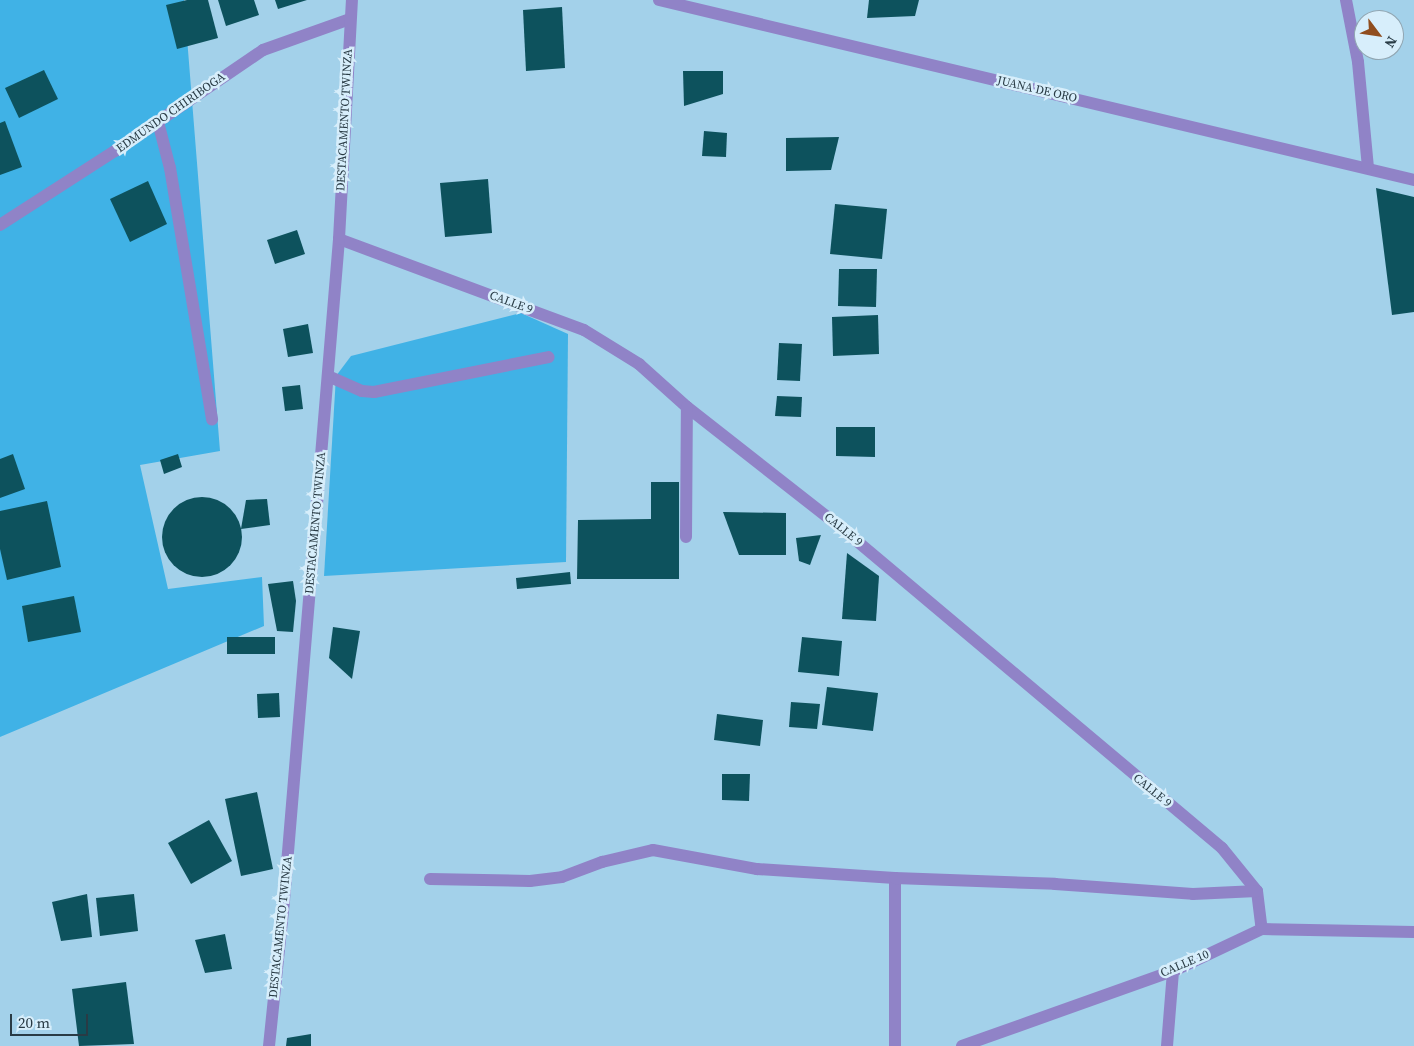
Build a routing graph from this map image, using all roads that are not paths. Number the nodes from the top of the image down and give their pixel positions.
1 (352, 0) edge
2 (659, 0) edge
3 (1346, 0) edge
4 (350, 19) junction
5 (158, 122) junction
6 (1368, 167) junction
7 (1414, 180) edge
8 (0, 225) edge
9 (339, 239) junction
10 (549, 357) dead end
11 (328, 376) junction
12 (687, 407) junction
13 (212, 420) dead end
14 (686, 537) dead end
15 (895, 878) junction
16 (430, 879) dead end
17 (1257, 891) junction
18 (1262, 928) junction
19 (1414, 932) edge
20 (1173, 971) junction
21 (269, 1046) edge
22 (895, 1046) edge
23 (962, 1046) edge
24 (1167, 1046) edge

1 - 4 street, DESTACAMENTO TWINZA
2 - 6 street, JUANA DE ORO
3 - 6 street
4 - 5 street, EDMUNDO CHIRIBOGA
4 - 9 street, DESTACAMENTO TWINZA
5 - 8 street, EDMUNDO CHIRIBOGA
5 - 13 street
6 - 7 street, JUANA DE ORO
9 - 11 street, DESTACAMENTO TWINZA
9 - 12 street, CALLE 9
10 - 11 street
11 - 21 street, DESTACAMENTO TWINZA
12 - 14 street
12 - 17 street, CALLE 9
15 - 16 street
15 - 17 street
15 - 22 street
17 - 18 street
18 - 19 street, CALLE 10
18 - 20 street, CALLE 10
20 - 23 street, CALLE 10
20 - 24 street

